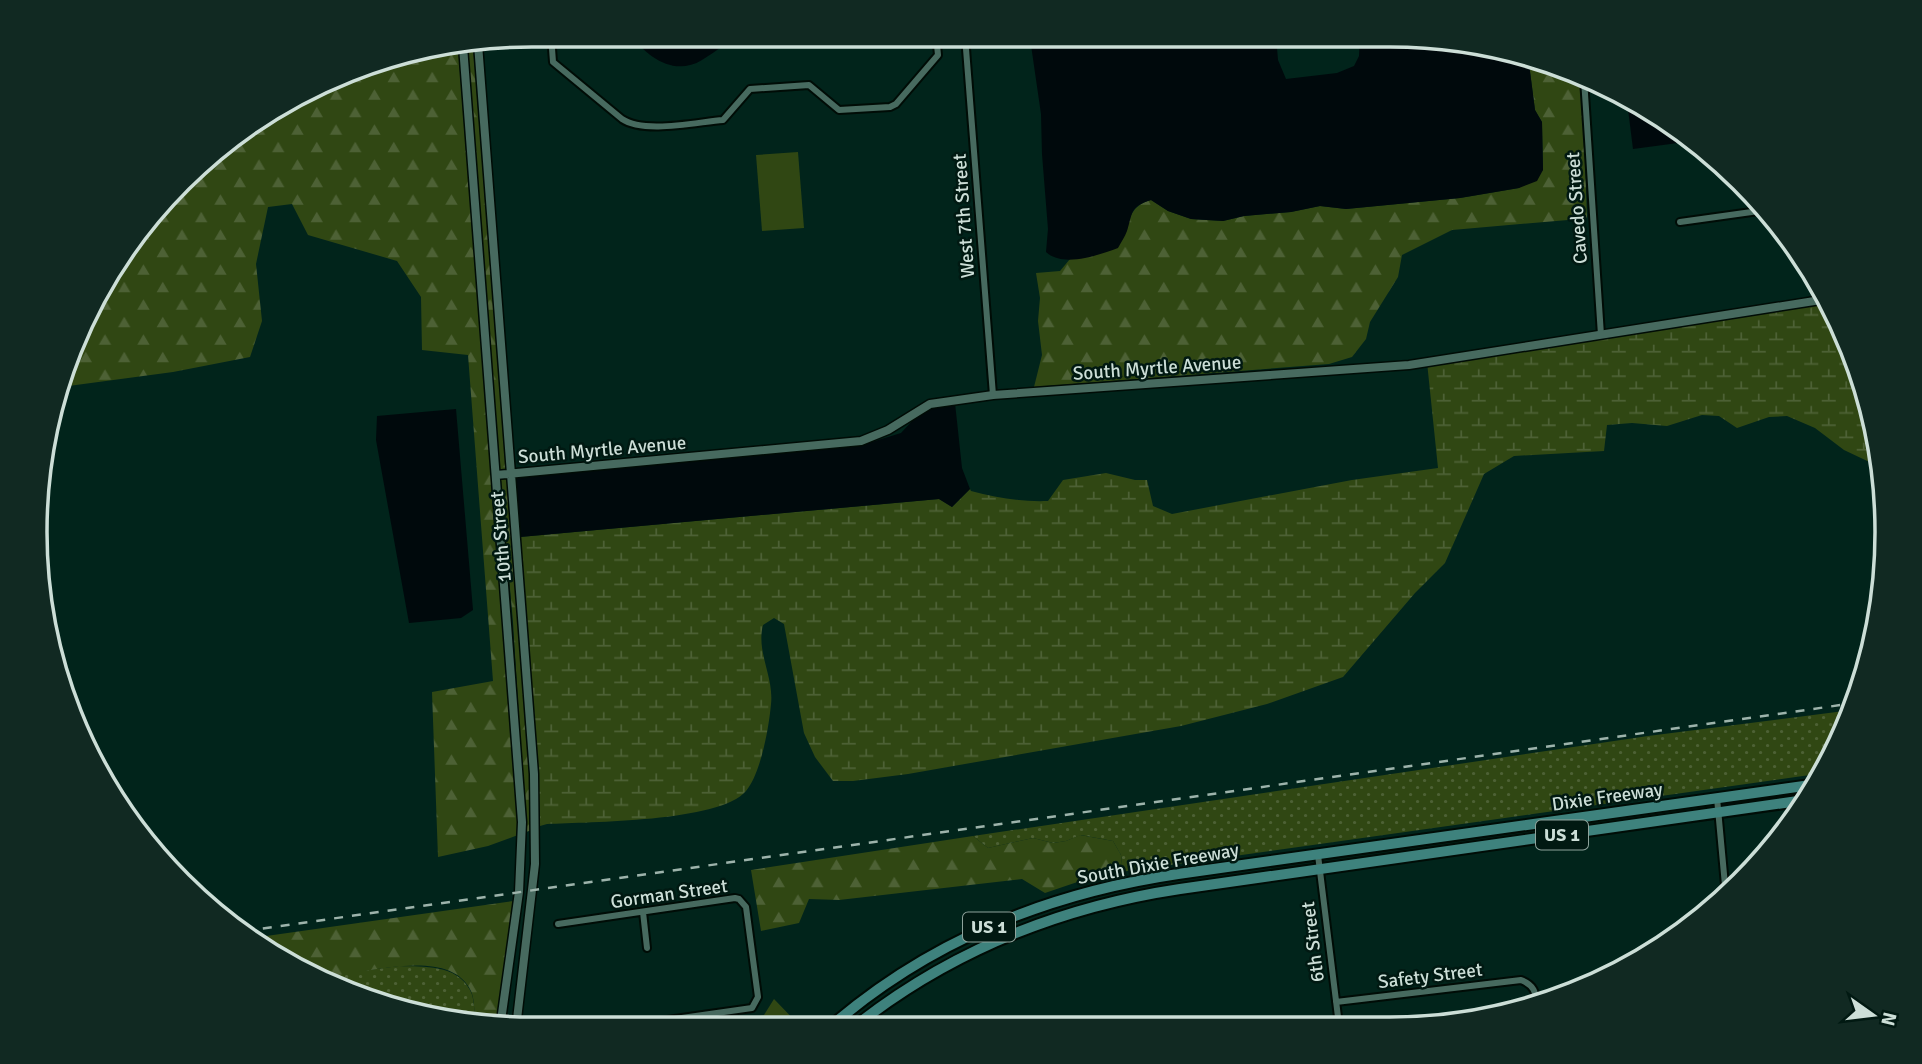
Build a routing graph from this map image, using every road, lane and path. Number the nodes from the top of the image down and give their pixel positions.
1 (552, 47) edge
2 (937, 47) edge
3 (966, 47) edge
4 (478, 50) edge
5 (463, 52) edge
6 (1585, 88) edge
7 (1754, 212) edge
8 (1680, 222) dead end
9 (1816, 301) edge
10 (1601, 335) junction
11 (993, 395) junction
12 (510, 473) junction
13 (496, 475) junction
14 (1802, 786) edge
15 (1717, 798) junction
16 (1792, 802) edge
17 (1719, 813) junction
18 (1521, 826) junction
19 (1523, 840) junction
20 (1318, 855) junction
21 (535, 856) junction
22 (521, 858) junction
23 (1320, 869) junction
24 (1178, 874) junction
25 (1725, 882) edge
26 (1180, 889) junction
27 (1040, 906) junction
28 (643, 912) junction
29 (1043, 921) junction
30 (514, 924) junction
31 (558, 925) dead end
32 (528, 926) junction
33 (647, 948) dead end
34 (898, 975) junction
35 (908, 988) junction
36 (1536, 994) edge
37 (1336, 1002) junction
38 (855, 1006) junction
39 (502, 1016) edge
40 (517, 1017) edge
41 (689, 1017) edge
42 (842, 1017) edge
43 (864, 1017) edge
44 (866, 1017) edge
45 (1338, 1017) edge

1 - 2 street
3 - 11 street, West 7th Street
4 - 12 street, 10th Street
5 - 13 street, 10th Street
6 - 10 street, Cavedo Street
7 - 8 street
9 - 10 street, South Myrtle Avenue
10 - 11 street, South Myrtle Avenue
11 - 12 street, South Myrtle Avenue
12 - 13 street, South Myrtle Avenue
12 - 21 street, 10th Street
13 - 22 street, 10th Street
14 - 15 main road, Dixie Freeway / US 1
15 - 17 street
15 - 18 main road, Dixie Freeway / US 1
16 - 17 main road, Dixie Freeway / US 1
17 - 19 main road, Dixie Freeway / US 1
17 - 25 street
18 - 19 street
18 - 20 main road, Dixie Freeway / US 1
19 - 23 main road, Dixie Freeway / US 1
20 - 23 street, 6th Street
20 - 24 main road, South Dixie Freeway / US 1
21 - 22 street
21 - 32 street, 10th Street
22 - 30 street, 10th Street
23 - 26 main road, South Dixie Freeway / US 1
23 - 37 street, 6th Street
24 - 26 street
24 - 27 main road, South Dixie Freeway / US 1
26 - 29 main road, South Dixie Freeway / US 1
27 - 29 street
27 - 34 main road, South Dixie Freeway / US 1
28 - 31 street, Gorman Street
28 - 33 street
28 - 41 street, Gorman Street
29 - 35 main road, South Dixie Freeway / US 1
30 - 32 street
30 - 39 street, 10th Street
32 - 40 street, 10th Street
34 - 35 street
34 - 38 main road, South Dixie Freeway / US 1
35 - 44 main road, South Dixie Freeway / US 1
36 - 37 street, Safety Street
37 - 45 street, 6th Street
38 - 42 main road, South Dixie Freeway / US 1
38 - 43 street

